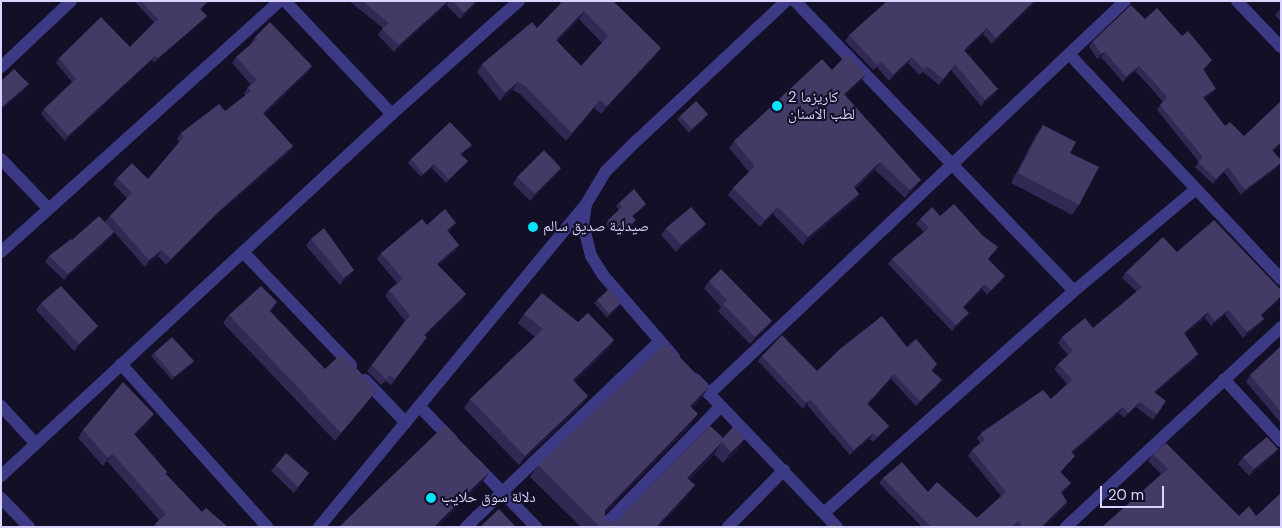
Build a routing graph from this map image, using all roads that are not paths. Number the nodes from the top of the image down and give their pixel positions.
1 (71, 1) edge
2 (280, 1) edge
3 (285, 1) edge
4 (519, 1) edge
5 (786, 1) edge
6 (796, 1) edge
7 (1125, 1) edge
8 (1237, 1) edge
9 (1281, 47) edge
10 (1069, 54) junction
11 (1, 67) edge
12 (392, 114) junction
13 (1, 159) edge
14 (950, 164) junction
15 (1196, 189) junction
16 (586, 204) junction
17 (48, 208) junction
18 (1, 252) edge
19 (244, 253) junction
20 (1281, 279) edge
21 (1074, 291) junction
22 (1281, 327) edge
23 (659, 342) junction
24 (121, 364) junction
25 (1224, 380) junction
26 (710, 394) junction
27 (1, 406) edge
28 (419, 406) junction
29 (721, 406) junction
30 (406, 422) junction
31 (1281, 441) edge
32 (35, 442) junction
33 (784, 470) junction
34 (1, 476) edge
35 (502, 491) junction
36 (1, 498) edge
37 (824, 513) junction
38 (29, 527) edge
39 (267, 527) edge
40 (319, 527) edge
41 (466, 527) edge
42 (536, 527) edge
43 (603, 527) edge
44 (728, 527) edge
45 (837, 527) edge
46 (1066, 527) edge

1 - 11 street
2 - 17 street
3 - 12 street
4 - 12 street
5 - 16 street
6 - 14 street
7 - 10 street
8 - 9 street
10 - 14 street
10 - 15 street
12 - 19 street
13 - 17 street
14 - 21 street
14 - 26 street
15 - 20 street
15 - 21 street
16 - 23 street
16 - 28 street
17 - 18 street
19 - 24 street
19 - 30 street
21 - 37 street
22 - 25 street
23 - 26 street
23 - 35 street
24 - 32 street
24 - 39 street
25 - 31 street
25 - 46 street
26 - 29 street
27 - 32 street
28 - 30 street
28 - 35 street
29 - 33 street
29 - 43 street
30 - 40 street
32 - 34 street
33 - 37 street
33 - 44 street
35 - 41 street
35 - 42 street
36 - 38 street
37 - 45 street

